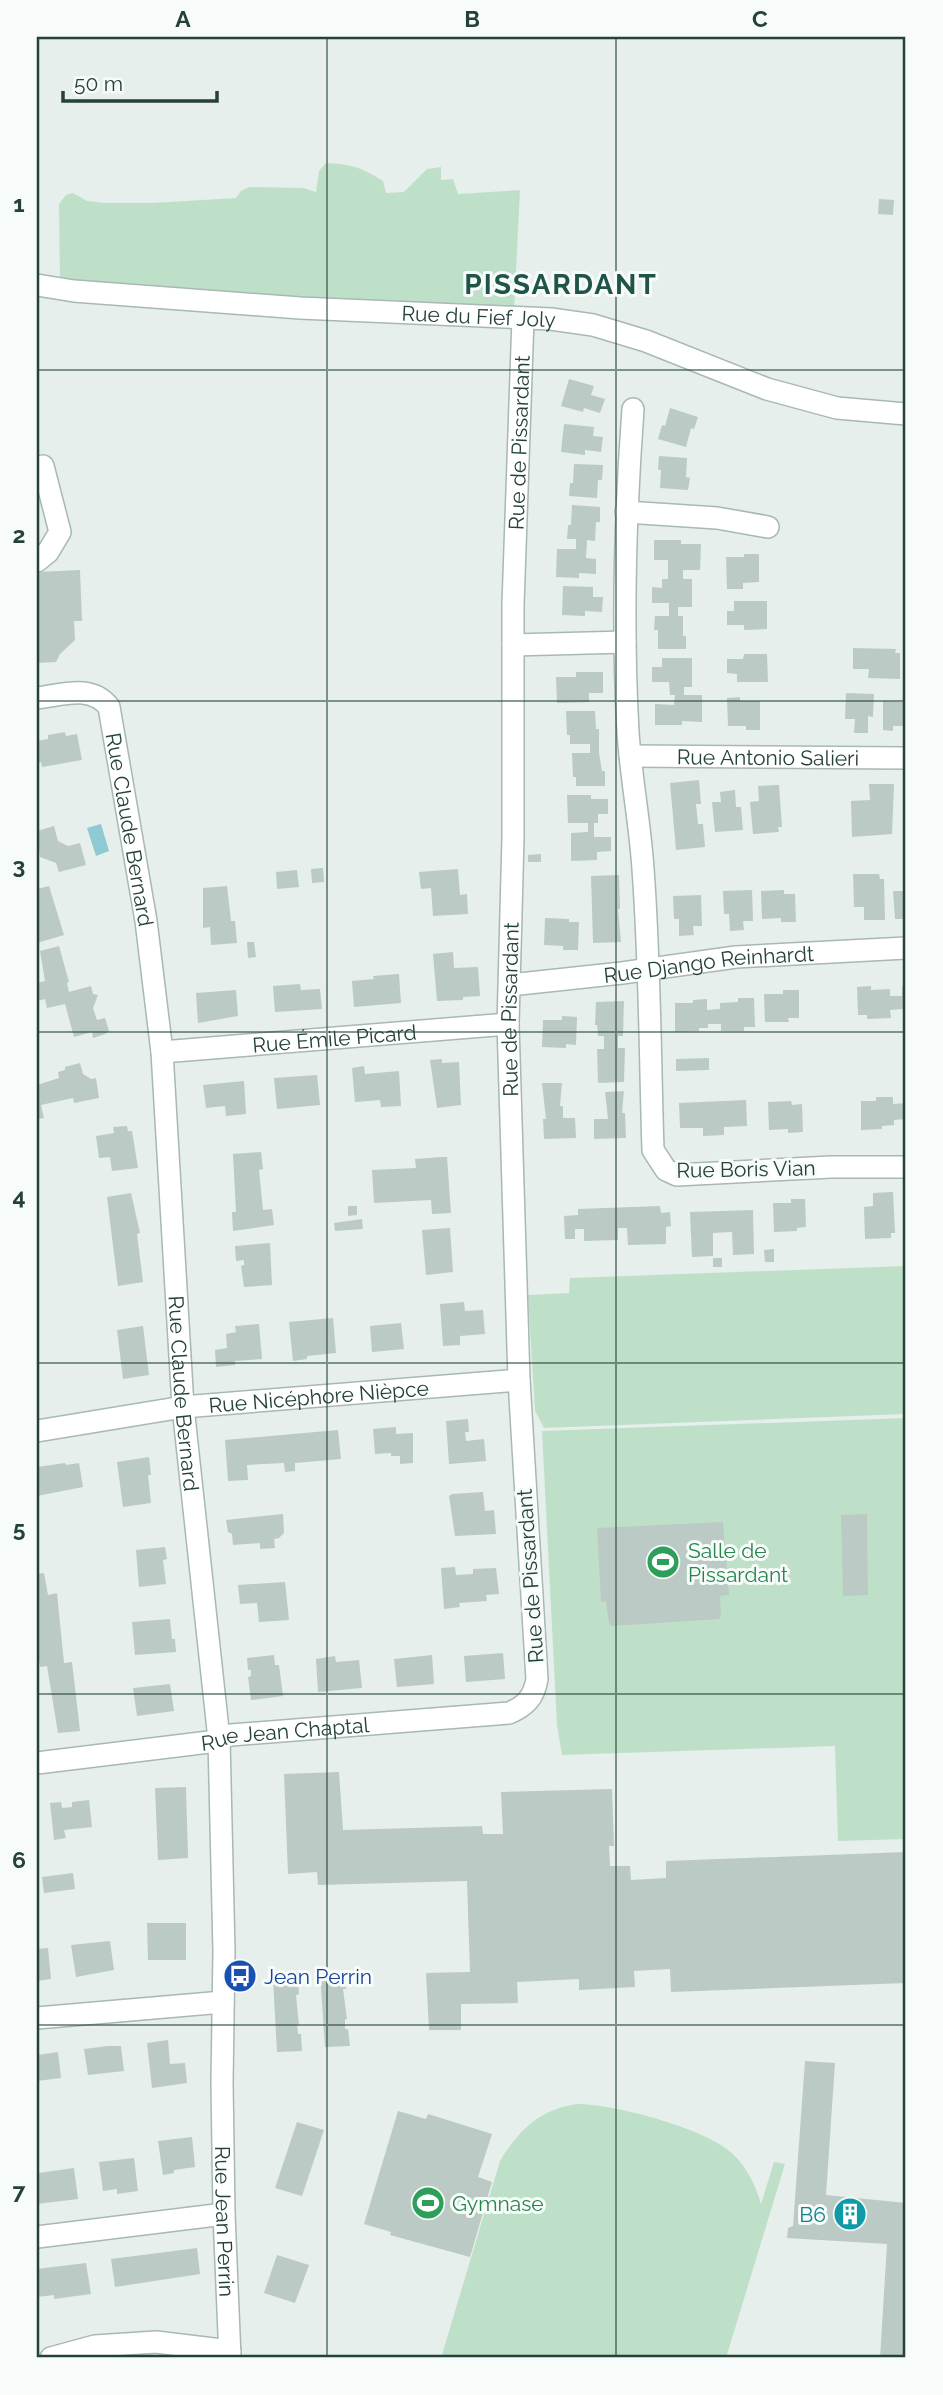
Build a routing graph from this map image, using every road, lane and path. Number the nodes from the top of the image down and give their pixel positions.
1 (37, 285) edge
2 (523, 318) junction
3 (633, 409) dead end
4 (906, 414) edge
5 (43, 466) dead end
6 (626, 512) junction
7 (768, 527) dead end
8 (37, 561) edge
9 (625, 642) junction
10 (513, 645) junction
11 (37, 698) edge
12 (630, 756) junction
13 (906, 758) edge
14 (906, 947) edge
15 (648, 969) junction
16 (510, 985) junction
17 (508, 1024) junction
18 (162, 1052) junction
19 (906, 1167) edge
20 (519, 1380) junction
21 (183, 1407) junction
22 (37, 1431) edge
23 (530, 1699) joint
24 (219, 1739) junction
25 (37, 1763) edge
26 (223, 2002) junction
27 (37, 2018) edge
28 (222, 2083) joint
29 (224, 2214) junction
30 (37, 2237) edge
31 (230, 2354) edge
32 (51, 2358) edge

1 - 2 street, Rue du Fief Joly
2 - 4 street, Rue du Fief Joly
2 - 10 street, Rue de Pissardant
3 - 6 street
5 - 8 street
6 - 7 street
6 - 9 street
9 - 10 street
9 - 12 street
10 - 16 street, Rue de Pissardant
11 - 18 street, Rue Claude Bernard
12 - 13 street, Rue Antonio Salieri
12 - 15 street
14 - 15 street, Rue Django Reinhardt
15 - 16 street, Rue Django Reinhardt
15 - 19 street, Rue Boris Vian
16 - 17 street, Rue de Pissardant
17 - 18 street, Rue Émile Picard
17 - 20 street, Rue de Pissardant
18 - 21 street, Rue Claude Bernard
20 - 21 street, Rue Nicéphore Nièpce
20 - 23 street, Rue de Pissardant
21 - 22 street, Rue Nicéphore Nièpce
21 - 24 street, Rue Claude Bernard
23 - 24 street, Rue Jean Chaptal
24 - 25 street, Rue Jean Chaptal
24 - 26 street, Rue Claude Bernard
26 - 27 street
26 - 28 street, Rue Claude Bernard
28 - 29 street, Rue Jean Perrin
29 - 30 street
29 - 31 street, Rue Jean Perrin
31 - 32 street

